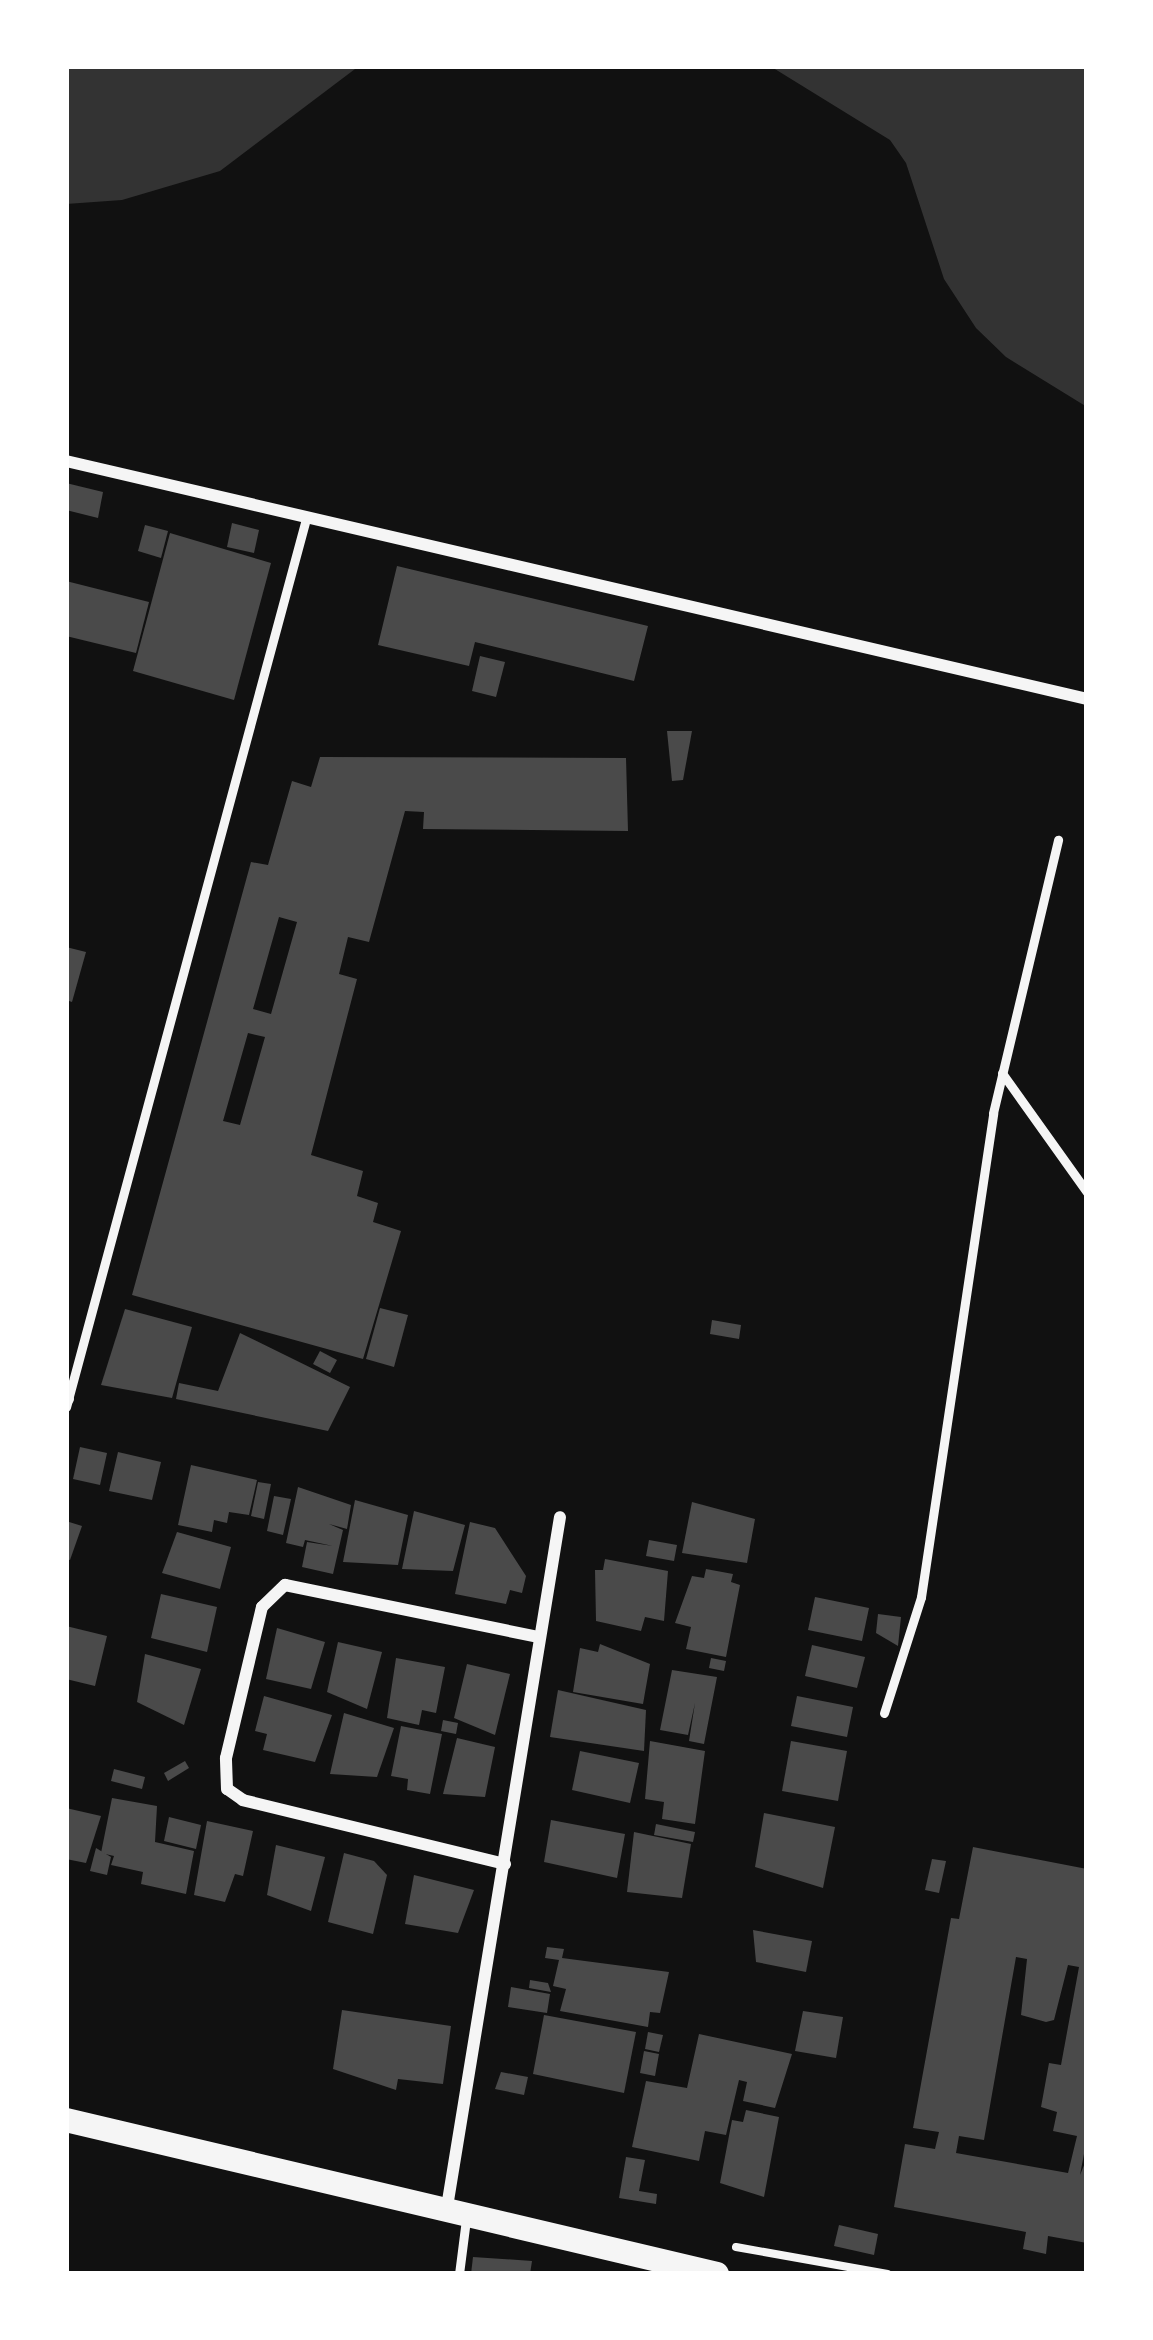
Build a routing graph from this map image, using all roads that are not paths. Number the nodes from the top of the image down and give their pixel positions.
1 (66, 461) edge
2 (306, 519) junction
3 (1087, 699) edge
4 (1058, 840) dead end
5 (1002, 1073) junction
6 (1087, 1192) edge
7 (67, 1402) edge
8 (560, 1517) dead end
9 (538, 1637) junction
10 (884, 1714) dead end
11 (506, 1864) junction
12 (66, 2120) edge
13 (457, 2210) junction
14 (459, 2274) edge
15 (717, 2274) edge

1 - 2 street
2 - 3 street
2 - 7 lane
4 - 5 lane
5 - 6 lane
5 - 10 lane
8 - 9 street
9 - 11 street
9 - 11 street
11 - 13 street
12 - 13 main road
13 - 14 lane
13 - 15 main road

